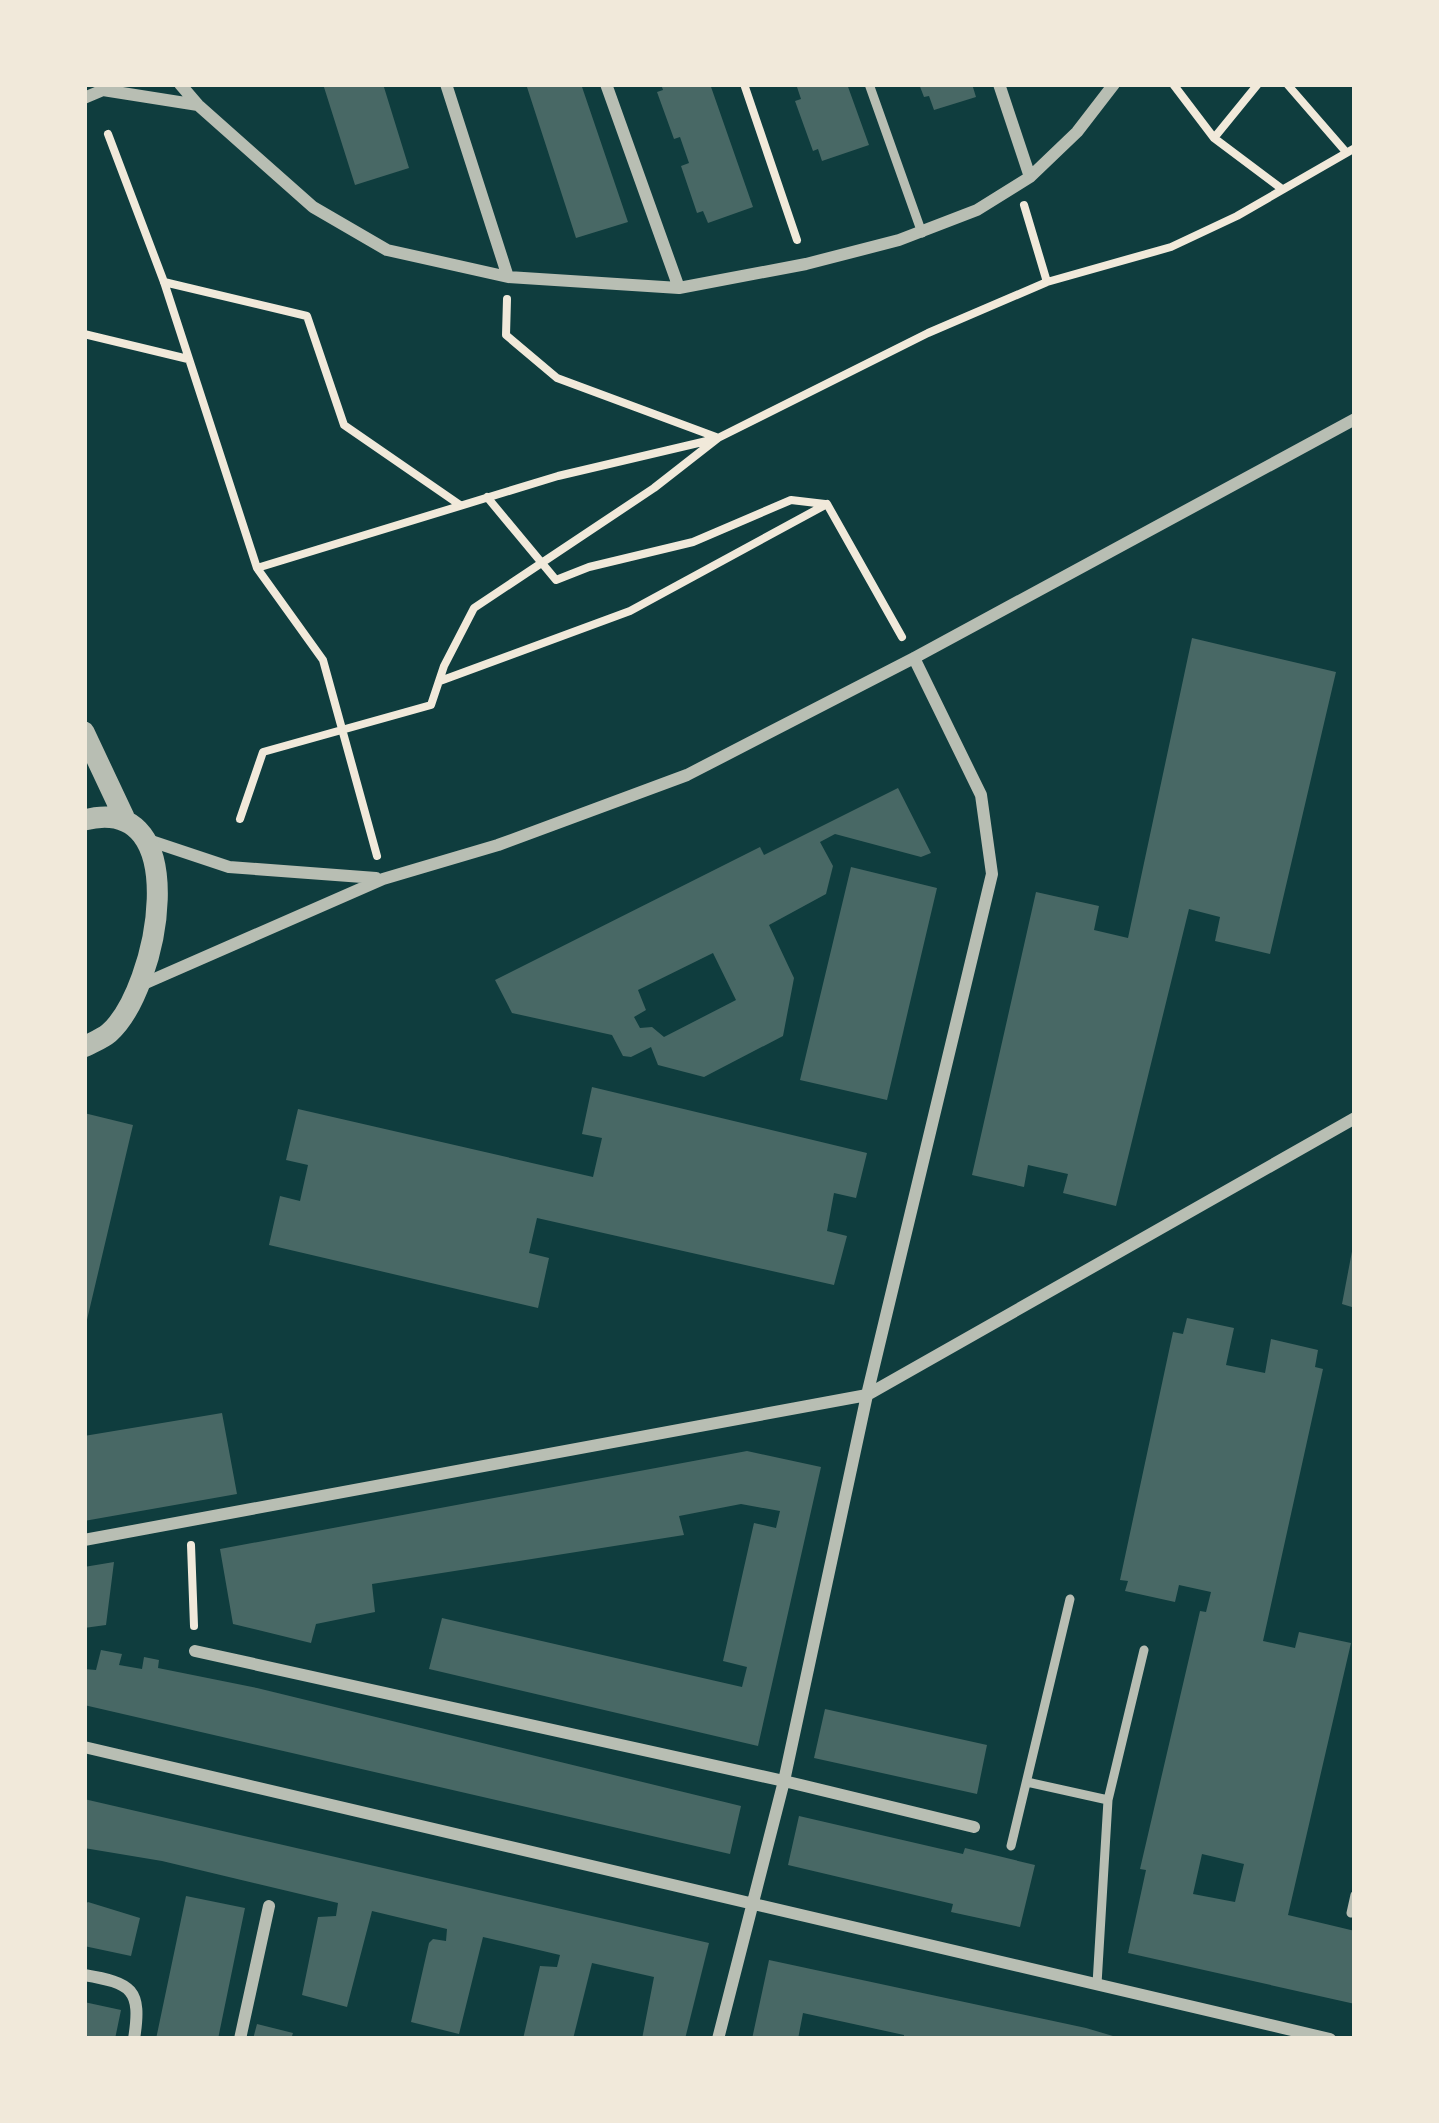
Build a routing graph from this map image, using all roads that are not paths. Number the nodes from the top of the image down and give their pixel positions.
1 (180, 84) edge
2 (446, 84) edge
3 (606, 84) edge
4 (869, 84) edge
5 (999, 84) edge
6 (1114, 84) edge
7 (84, 98) edge
8 (198, 105) junction
9 (1024, 181) junction
10 (922, 233) junction
11 (508, 277) junction
12 (679, 288) junction
13 (1355, 418) edge
14 (914, 658) junction
15 (84, 732) edge
16 (124, 817) junction
17 (84, 820) edge
18 (145, 839) junction
19 (383, 879) junction
20 (140, 985) junction
21 (84, 1046) edge
22 (1355, 1118) edge
23 (867, 1395) junction
24 (84, 1540) edge
25 (1070, 1599) dead end
26 (1144, 1650) dead end
27 (195, 1651) road end
28 (84, 1747) edge
29 (784, 1781) junction
30 (1027, 1782) junction
31 (1108, 1800) junction
32 (974, 1828) dead end
33 (1011, 1846) dead end
34 (1355, 1894) edge
35 (751, 1905) junction
36 (269, 1906) dead end
37 (1355, 1913) edge
38 (84, 1975) edge
39 (1097, 1984) junction
40 (134, 2039) edge
41 (240, 2039) edge
42 (718, 2039) edge
43 (1330, 2039) edge

1 - 8 street
2 - 11 street
3 - 12 street
4 - 10 lane
5 - 9 street
6 - 9 street
7 - 8 street
8 - 11 street
9 - 10 street
10 - 12 street
11 - 12 street
13 - 14 street
14 - 19 street
14 - 23 street
15 - 16 street
16 - 17 street
16 - 18 street
18 - 19 street
18 - 20 street
19 - 20 street
20 - 21 street
22 - 23 street
23 - 24 street
23 - 29 street
25 - 30 lane
26 - 31 lane
27 - 29 street
28 - 35 street
29 - 32 street
29 - 35 street
30 - 31 lane
30 - 33 lane
31 - 39 lane
34 - 37 lane
35 - 39 street
35 - 42 street
36 - 41 street
38 - 40 street
39 - 43 street

